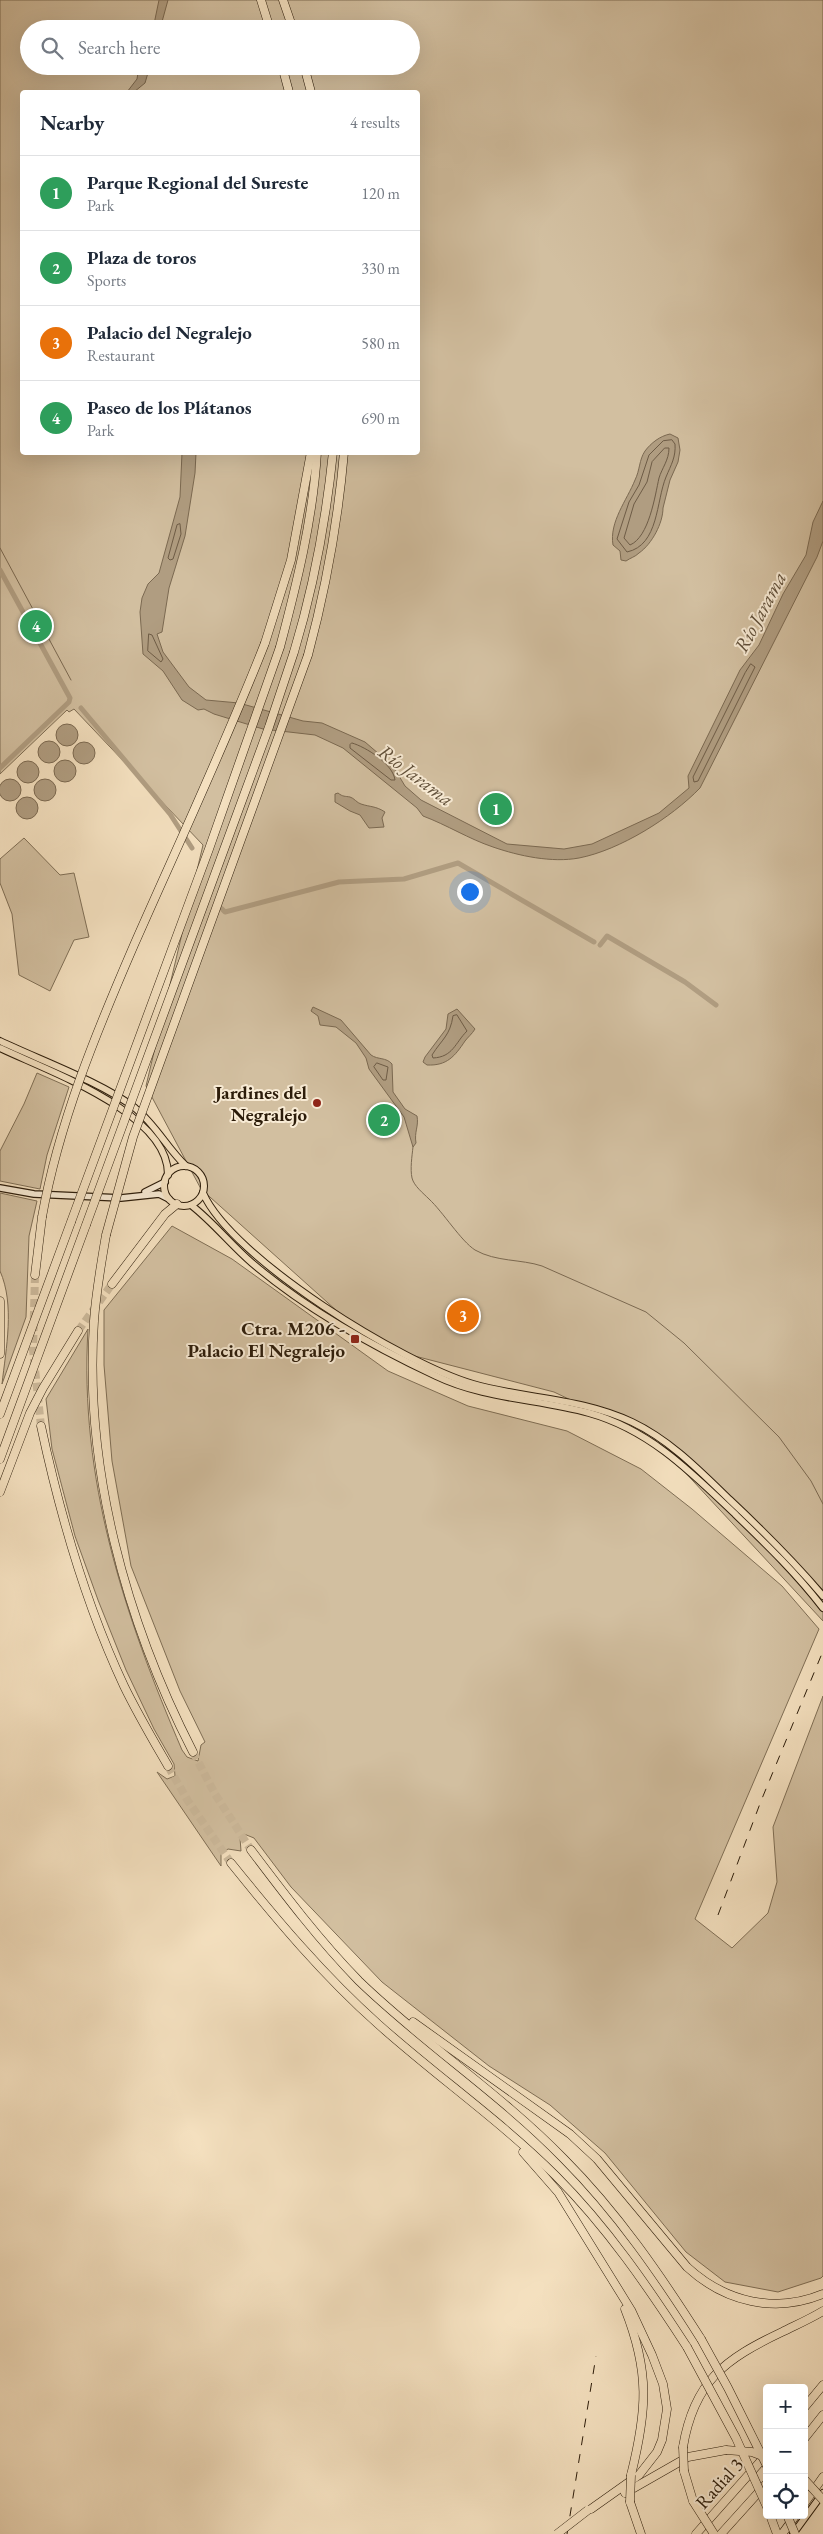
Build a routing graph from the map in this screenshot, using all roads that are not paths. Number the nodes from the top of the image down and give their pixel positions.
1 (261, 0) edge
2 (283, 0) edge
3 (267, 20) edge
4 (290, 20) edge
5 (284, 75) edge
6 (306, 75) edge
7 (288, 90) edge
8 (310, 90) edge
9 (310, 455) edge
10 (317, 455) edge
11 (333, 455) edge
12 (344, 455) edge
13 (0, 1041) edge
14 (0, 1048) edge
15 (186, 1166) junction
16 (168, 1175) junction
17 (165, 1182) junction
18 (0, 1188) edge
19 (203, 1193) junction
20 (141, 1194) junction
21 (169, 1199) junction
22 (177, 1204) junction
23 (191, 1205) junction
24 (35, 1275) tunnel mouth
25 (112, 1284) tunnel mouth
26 (0, 1301) edge
27 (78, 1331) tunnel mouth
28 (0, 1354) edge
29 (0, 1414) edge
30 (41, 1426) tunnel mouth
31 (0, 1458) edge
32 (0, 1492) edge
33 (823, 1596) edge
34 (823, 1608) edge
35 (193, 1752) tunnel mouth
36 (168, 1766) tunnel mouth
37 (251, 1850) tunnel mouth
38 (231, 1863) tunnel mouth
39 (360, 1981) junction
40 (512, 2138) junction
41 (619, 2294) junction
42 (823, 2294) edge
43 (823, 2311) edge
44 (823, 2385) edge
45 (808, 2403) edge
46 (823, 2415) edge
47 (808, 2434) edge
48 (763, 2455) edge
49 (763, 2458) edge
50 (763, 2460) edge
51 (823, 2477) edge
52 (808, 2483) edge
53 (763, 2487) edge
54 (823, 2493) edge
55 (763, 2498) edge
56 (808, 2498) edge
57 (823, 2500) edge
58 (590, 2509) junction
59 (771, 2519) edge
60 (789, 2519) edge
61 (793, 2519) edge
62 (556, 2534) edge
63 (641, 2534) edge
64 (696, 2534) edge
65 (714, 2534) edge
66 (721, 2534) edge
67 (777, 2534) edge
68 (782, 2534) edge
69 (794, 2534) edge

1 - 3 highway
2 - 4 highway
5 - 7 highway
6 - 8 highway
9 - 24 highway, bridge
10 - 29 highway, bridge
11 - 31 highway, bridge
12 - 35 highway, bridge
13 - 15 main road
14 - 16 main road
15 - 16 main road
15 - 19 main road
16 - 17 main road
17 - 20 street
17 - 21 main road
18 - 20 street
19 - 23 main road
19 - 33 main road
20 - 21 street
21 - 22 main road
22 - 23 main road
22 - 25 highway
23 - 34 main road
26 - 28 highway
27 - 32 highway
30 - 36 highway
37 - 39 highway
38 - 40 highway
39 - 42 highway
39 - 49 highway, bridge
40 - 41 highway
40 - 55 highway, bridge
41 - 58 highway
41 - 63 highway, bridge
43 - 65 highway, bridge
44 - 45 highway
46 - 47 highway
48 - 58 highway, bridge
50 - 64 highway, Radial 3
51 - 56 highway
52 - 57 highway, bridge
53 - 66 highway, Radial 3
54 - 69 main road
58 - 62 highway, bridge
59 - 67 highway
60 - 69 highway, bridge
61 - 68 highway

